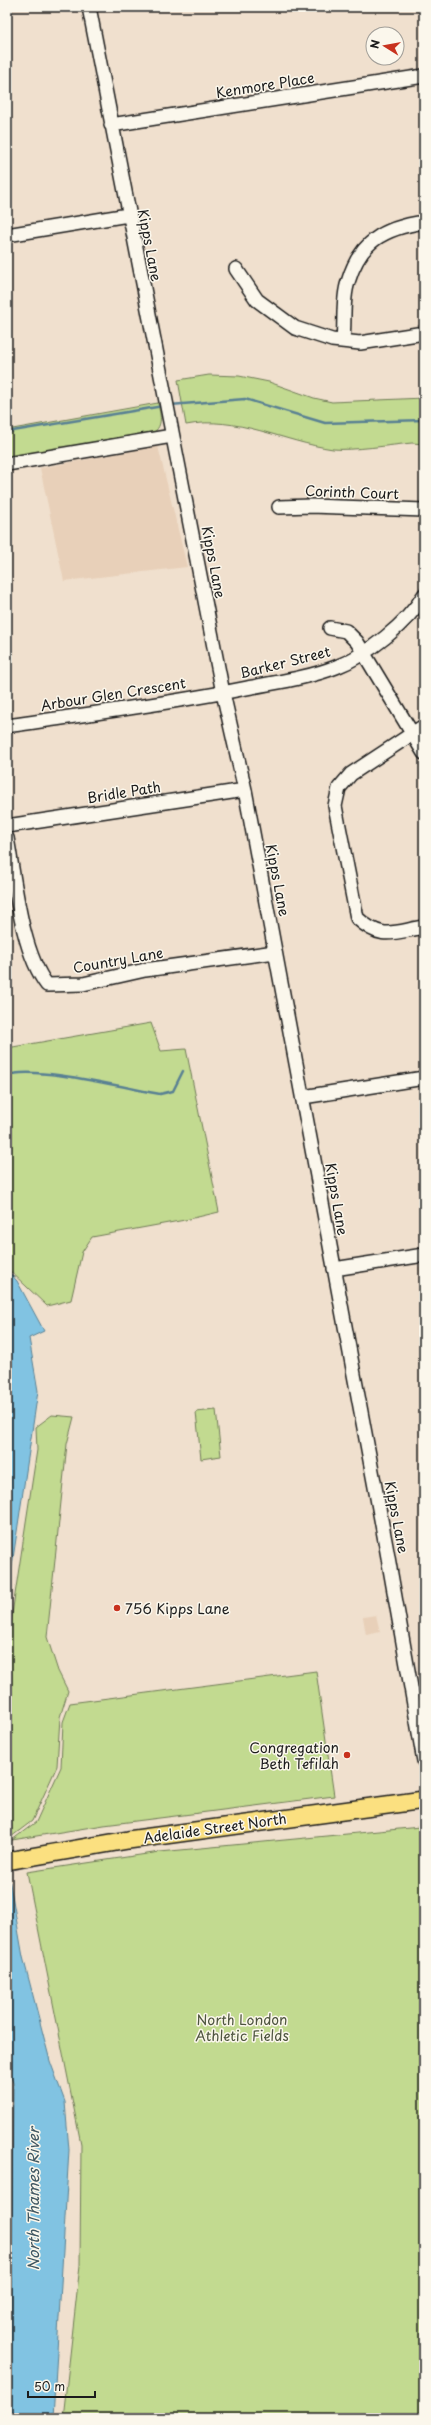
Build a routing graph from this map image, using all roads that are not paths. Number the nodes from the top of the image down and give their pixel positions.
1 (89, 7) edge
2 (424, 76) edge
3 (111, 125) junction
4 (128, 215) junction
5 (424, 222) edge
6 (7, 235) edge
7 (236, 269) dead end
8 (424, 333) edge
9 (343, 340) junction
10 (172, 436) junction
11 (7, 464) edge
12 (278, 507) dead end
13 (424, 510) edge
14 (424, 595) edge
15 (330, 628) dead end
16 (364, 652) junction
17 (223, 693) junction
18 (7, 726) edge
19 (424, 726) edge
20 (412, 733) junction
21 (424, 753) edge
22 (245, 790) junction
23 (7, 826) edge
24 (7, 838) edge
25 (424, 927) edge
26 (275, 952) junction
27 (424, 1078) edge
28 (303, 1097) junction
29 (424, 1255) edge
30 (334, 1269) junction
31 (424, 1762) edge
32 (424, 1800) edge
33 (7, 1861) edge

1 - 3 street, Kipps Lane
2 - 3 street, Kenmore Place
3 - 4 street, Kipps Lane
4 - 6 street
4 - 10 street, Kipps Lane
5 - 9 street
7 - 9 street
8 - 9 street
10 - 11 street
10 - 17 street, Kipps Lane
12 - 13 street, Corinth Court
14 - 16 street, Barker Street
15 - 16 street
16 - 17 street, Barker Street
16 - 20 street
17 - 18 street, Arbour Glen Crescent
17 - 22 street, Kipps Lane
19 - 20 street
20 - 21 street
20 - 25 street
22 - 23 street, Bridle Path
22 - 26 street, Kipps Lane
24 - 26 street, Country Lane
26 - 28 street, Kipps Lane
27 - 28 street
28 - 30 street, Kipps Lane
29 - 30 street
30 - 31 street, Kipps Lane
32 - 33 main road, Adelaide Street North

